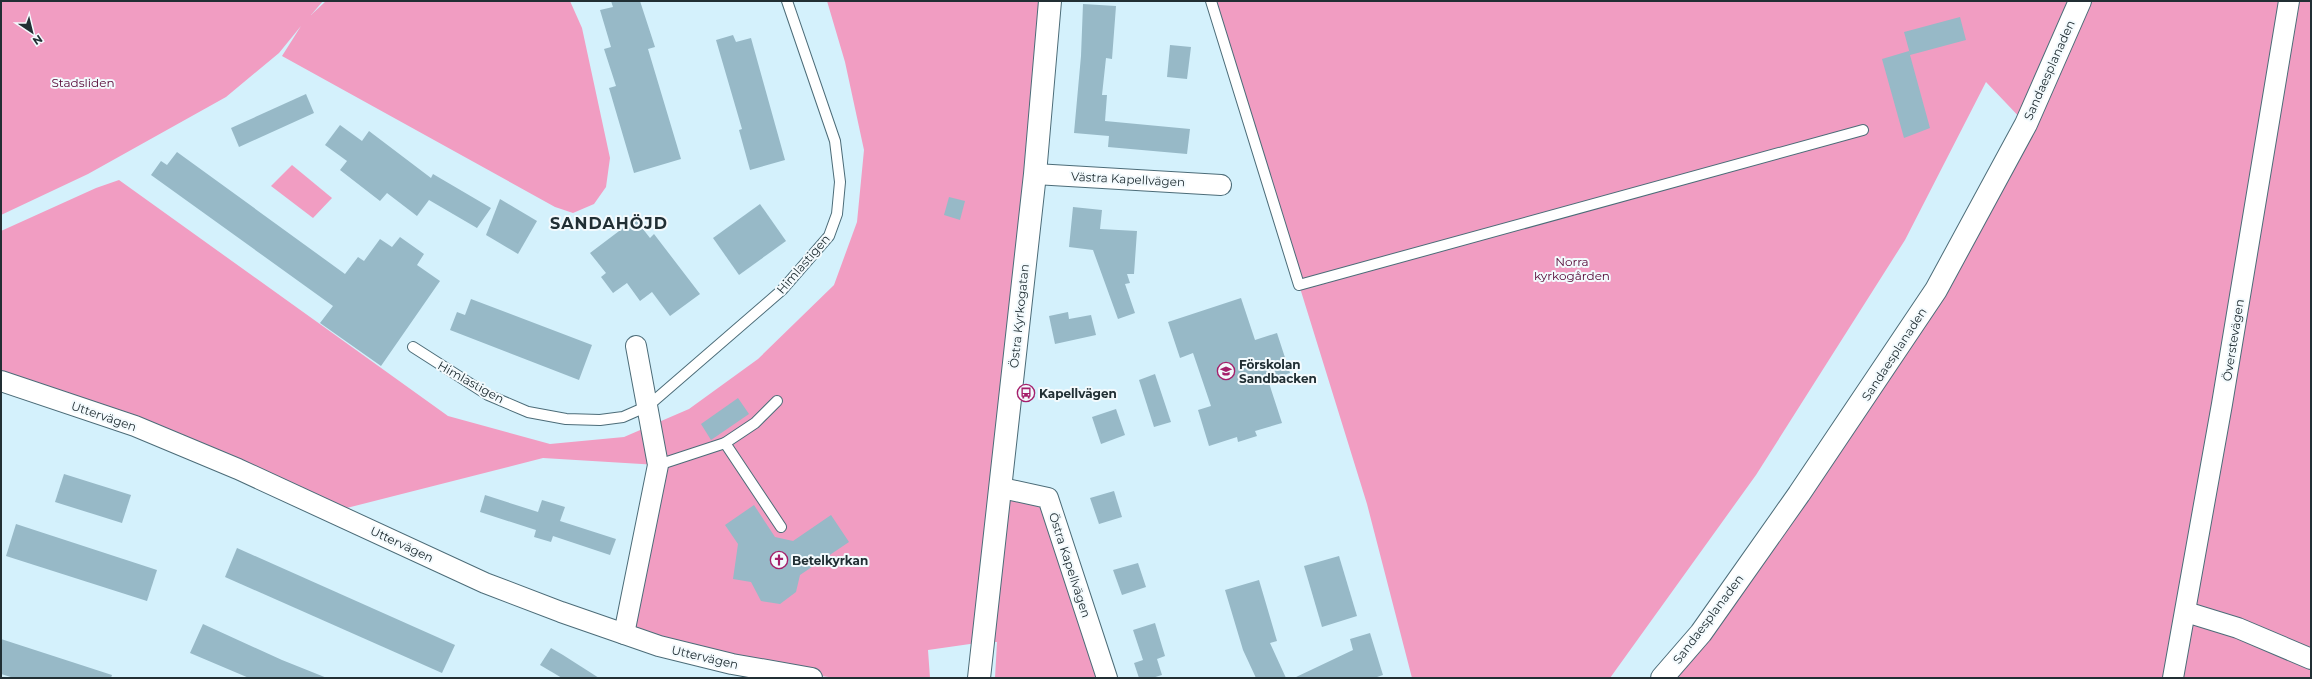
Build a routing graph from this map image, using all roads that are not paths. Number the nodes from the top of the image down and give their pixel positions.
1 (787, 1) edge
2 (1050, 1) edge
3 (1211, 1) edge
4 (2080, 1) edge
5 (2290, 1) edge
6 (1863, 130) dead end
7 (1035, 174) junction
8 (1221, 185) dead end
9 (636, 346) dead end
10 (413, 347) dead end
11 (1, 380) edge
12 (777, 401) dead end
13 (648, 406) junction
14 (725, 443) junction
15 (658, 465) junction
16 (1002, 488) junction
17 (781, 527) dead end
18 (2186, 612) junction
19 (624, 634) junction
20 (2311, 659) edge
21 (812, 678) edge
22 (979, 678) edge
23 (1107, 678) edge
24 (1662, 678) edge
25 (2173, 678) edge

1 - 13 lane, Himlastigen
2 - 7 main road, Östra Kyrkogatan
3 - 6 lane
4 - 24 main road, Sandaesplanaden
5 - 18 street, Överstevägen
7 - 8 street, Västra Kapellvägen
7 - 16 main road, Östra Kyrkogatan
9 - 13 street
10 - 13 lane, Himlastigen
11 - 19 street, Uttervägen
12 - 14 lane
13 - 15 street
14 - 15 lane
14 - 17 lane
15 - 19 street
16 - 22 main road, Östra Kyrkogatan
16 - 23 street, Östra Kapellvägen
18 - 20 street
18 - 25 street, Överstevägen
19 - 21 street, Uttervägen

